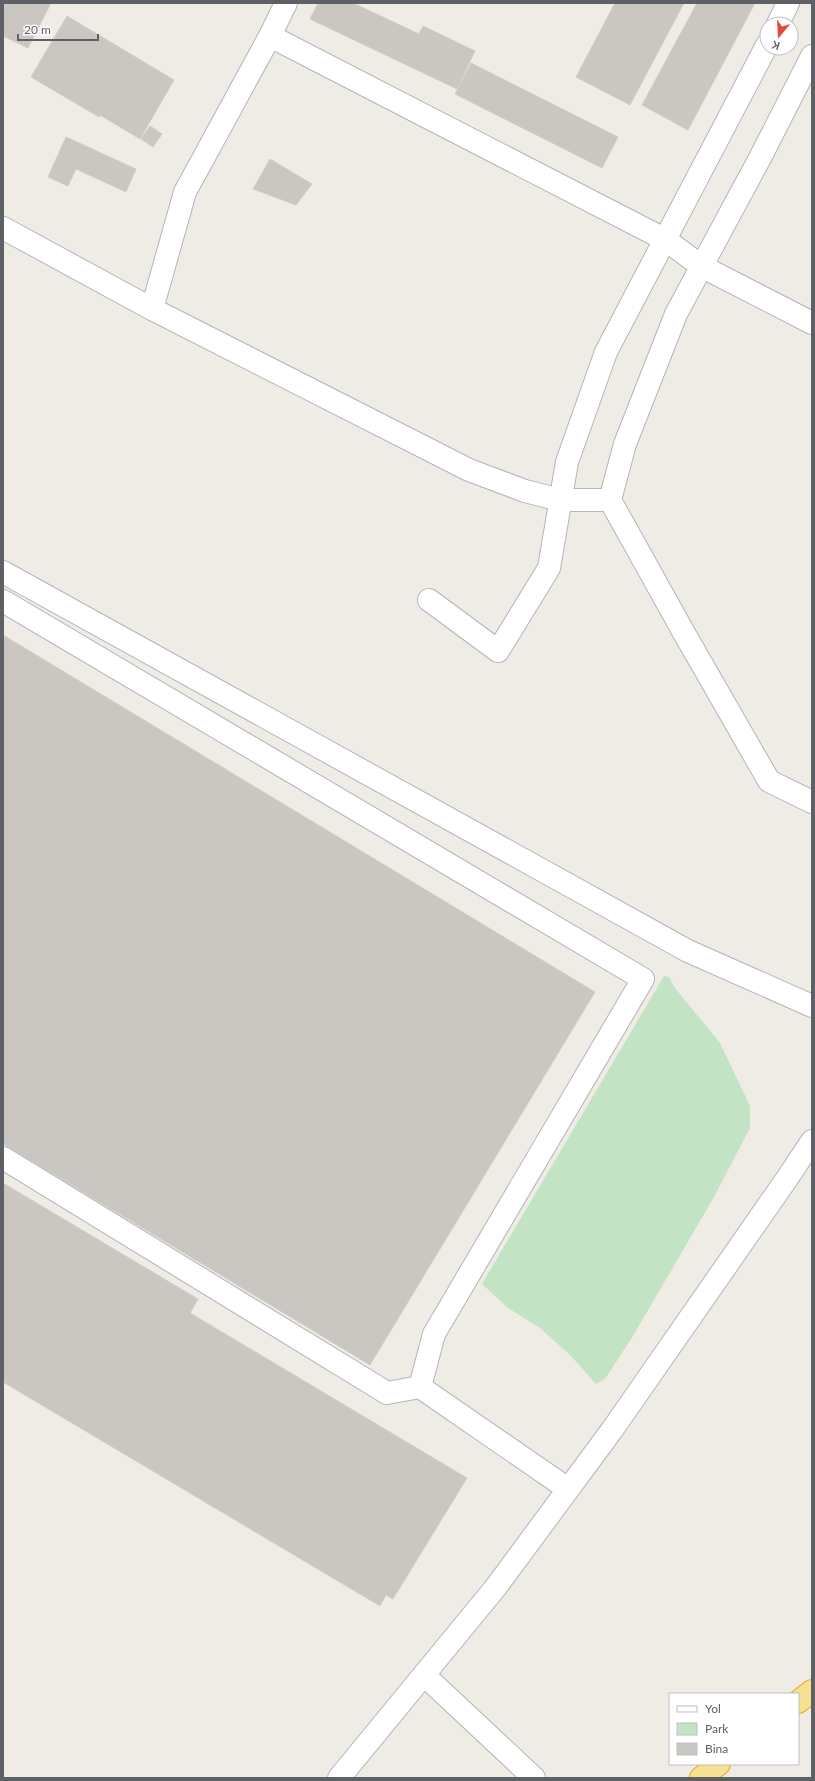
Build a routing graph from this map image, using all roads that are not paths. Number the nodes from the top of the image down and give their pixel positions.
1 (286, 3) edge
2 (788, 3) edge
3 (782, 16) edge
4 (270, 36) junction
5 (761, 56) edge
6 (812, 56) edge
7 (3, 228) edge
8 (666, 240) junction
9 (700, 266) junction
10 (152, 309) junction
11 (812, 322) edge
12 (560, 500) junction
13 (610, 500) junction
14 (3, 572) edge
15 (429, 600) dead end
16 (3, 601) edge
17 (812, 802) edge
18 (812, 1006) edge
19 (812, 1141) edge
20 (3, 1158) edge
21 (420, 1387) junction
22 (568, 1489) junction
23 (424, 1675) junction
24 (812, 1691) edge
25 (799, 1701) edge
26 (718, 1765) edge
27 (339, 1778) edge
28 (534, 1778) edge
29 (701, 1778) edge

1 - 4 street
2 - 3 street
4 - 8 street
4 - 10 street
5 - 8 street
6 - 9 street
7 - 10 street
8 - 9 street
8 - 12 street
9 - 11 street
9 - 13 street
10 - 12 street
12 - 13 street
12 - 15 street
13 - 17 street
14 - 18 street
16 - 21 street
19 - 22 street
20 - 21 street
21 - 22 street
22 - 23 street
23 - 27 street
23 - 28 street
24 - 25 highway
26 - 29 highway

